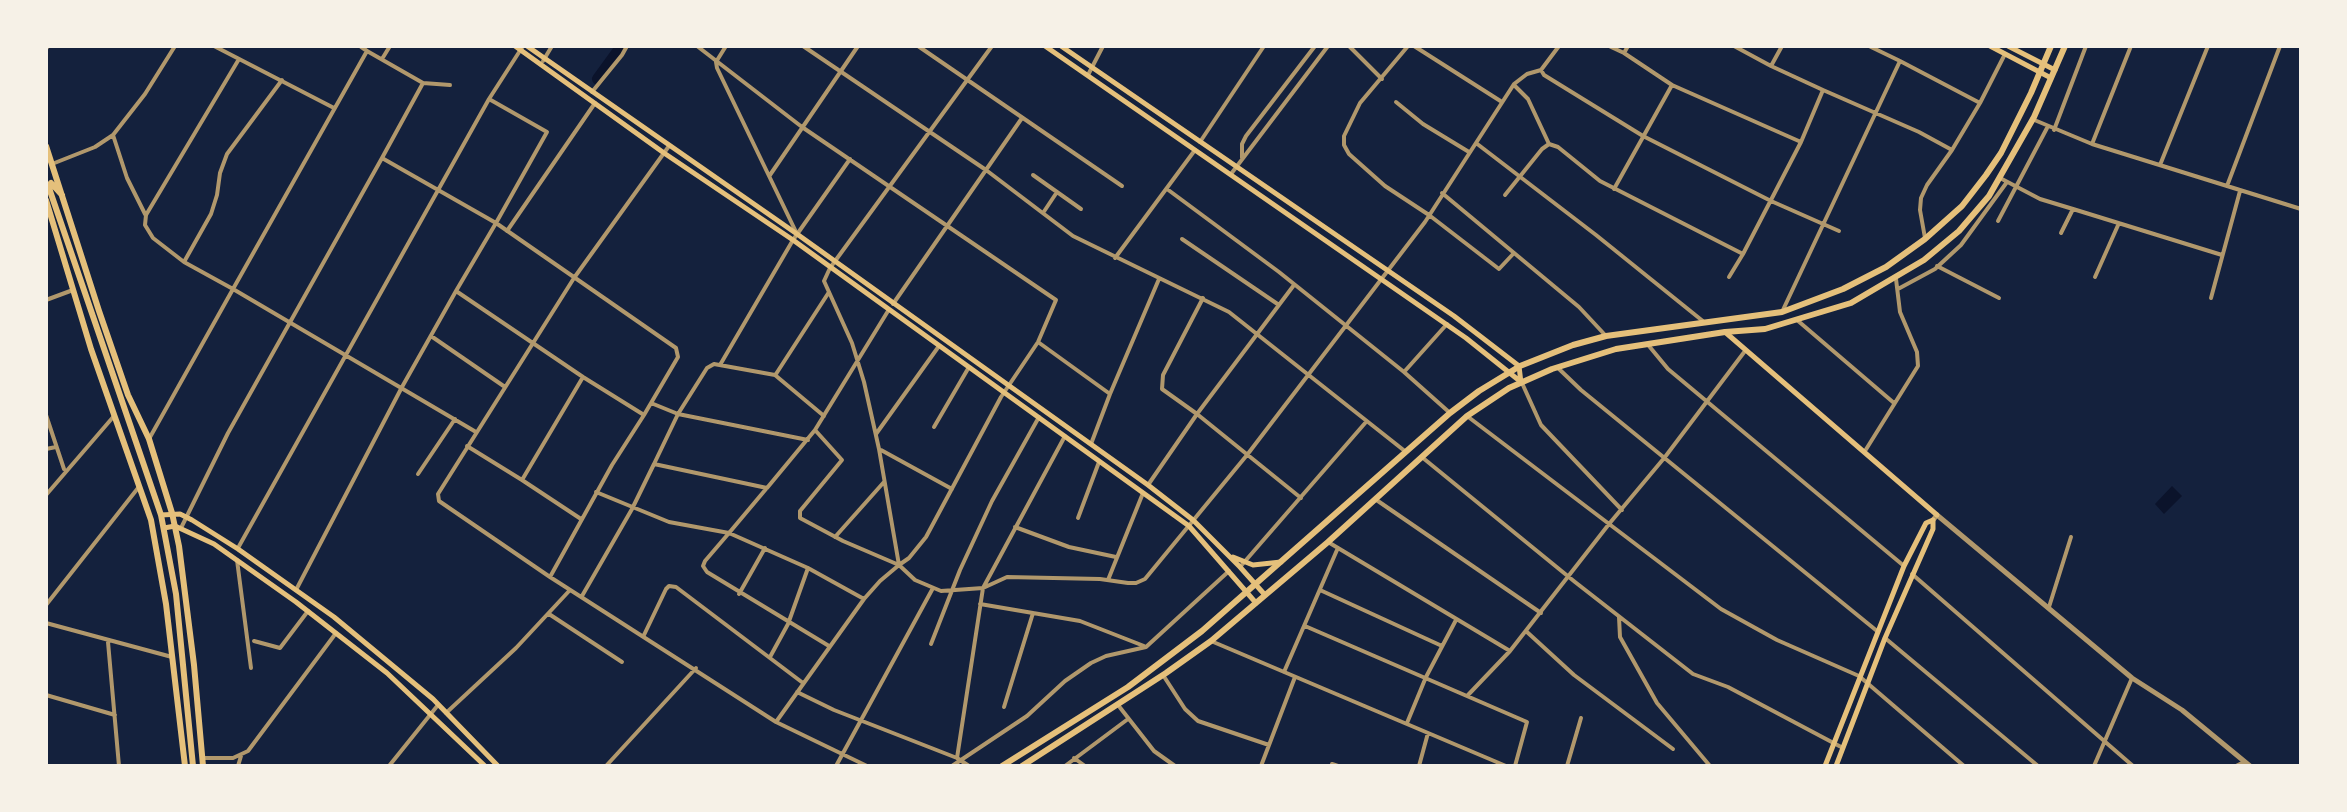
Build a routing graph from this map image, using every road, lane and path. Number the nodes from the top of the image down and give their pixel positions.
1 (175, 46) edge
2 (214, 46) edge
3 (360, 46) edge
4 (390, 46) edge
5 (552, 46) edge
6 (627, 46) edge
7 (697, 46) edge
8 (726, 46) edge
9 (803, 46) edge
10 (858, 46) edge
11 (918, 46) edge
12 (992, 46) edge
13 (1045, 46) edge
14 (1061, 46) edge
15 (1103, 46) edge
16 (1264, 46) edge
17 (1315, 46) edge
18 (1328, 46) edge
19 (1349, 46) edge
20 (1408, 46) edge
21 (1414, 46) edge
22 (1559, 46) edge
23 (1609, 46) edge
24 (1628, 46) edge
25 (1734, 46) edge
26 (1782, 46) edge
27 (1869, 46) edge
28 (1990, 46) edge
29 (2009, 46) edge
30 (2051, 46) edge
31 (2065, 46) edge
32 (2086, 46) edge
33 (2131, 46) edge
34 (2208, 46) edge
35 (2280, 46) edge
36 (521, 47) edge
37 (367, 51) junction
38 (1624, 53) junction
39 (2005, 54) junction
40 (545, 57) junction
41 (239, 59) junction
42 (382, 59) junction
43 (1900, 61) junction
44 (716, 62) junction
45 (540, 64) junction
46 (2043, 65) junction
47 (1771, 66) junction
48 (1093, 68) junction
49 (1541, 70) junction
50 (2055, 70) junction
51 (841, 72) junction
52 (2039, 73) junction
53 (1088, 75) junction
54 (2051, 78) junction
55 (1382, 79) junction
56 (282, 80) junction
57 (967, 80) junction
58 (423, 83) junction
59 (1514, 84) junction
60 (450, 85) dead end
61 (1672, 85) junction
62 (1823, 90) junction
63 (592, 92) junction
64 (489, 99) junction
65 (1396, 102) dead end
66 (1502, 102) junction
67 (595, 103) junction
68 (1980, 103) junction
69 (334, 108) junction
70 (1877, 115) junction
71 (1022, 118) junction
72 (2032, 119) junction
73 (802, 127) junction
74 (2050, 129) junction
75 (930, 133) junction
76 (113, 135) junction
77 (1643, 136) junction
78 (1200, 142) junction
79 (1476, 142) junction
80 (1801, 142) junction
81 (1549, 144) junction
82 (2092, 144) junction
83 (46, 146) edge
84 (669, 146) junction
85 (1195, 150) junction
86 (1952, 150) junction
87 (1469, 152) junction
88 (664, 153) junction
89 (382, 158) junction
90 (1242, 158) junction
91 (850, 159) junction
92 (52, 164) junction
93 (2160, 165) junction
94 (1237, 166) junction
95 (986, 170) junction
96 (1231, 174) junction
97 (770, 175) junction
98 (1033, 175) dead end
99 (1520, 177) junction
100 (2003, 180) junction
101 (49, 184) edge
102 (1122, 186) dead end
103 (891, 187) junction
104 (2017, 187) junction
105 (2226, 187) junction
106 (438, 189) junction
107 (1167, 189) junction
108 (1614, 189) junction
109 (2240, 191) junction
110 (1057, 192) junction
111 (1442, 193) junction
112 (1505, 195) dead end
113 (63, 196) junction
114 (48, 199) edge
115 (1771, 201) junction
116 (2301, 207) edge
117 (1081, 209) dead end
118 (2073, 209) junction
119 (1043, 214) junction
120 (146, 215) junction
121 (1429, 215) junction
122 (1998, 221) dead end
123 (496, 223) junction
124 (1824, 223) junction
125 (2119, 223) junction
126 (947, 226) junction
127 (507, 231) junction
128 (1839, 231) dead end
129 (2061, 233) dead end
130 (795, 237) junction
131 (1182, 239) dead end
132 (1925, 239) junction
133 (1514, 253) junction
134 (1743, 254) junction
135 (2222, 255) junction
136 (1115, 258) junction
137 (184, 262) junction
138 (832, 265) junction
139 (1937, 266) junction
140 (1387, 271) junction
141 (1729, 277) dead end
142 (2095, 277) dead end
143 (574, 278) junction
144 (1159, 279) junction
145 (1896, 279) junction
146 (1381, 280) junction
147 (1294, 285) junction
148 (233, 289) junction
149 (1898, 289) junction
150 (73, 290) junction
151 (456, 291) junction
152 (829, 292) junction
153 (1203, 298) junction
154 (1999, 298) dead end
155 (2211, 298) dead end
156 (46, 300) edge
157 (893, 304) junction
158 (1279, 305) junction
159 (888, 311) junction
160 (1782, 312) junction
161 (1797, 320) junction
162 (290, 322) junction
163 (1704, 322) junction
164 (1447, 324) junction
165 (1344, 326) junction
166 (1725, 332) junction
167 (1259, 333) junction
168 (431, 336) junction
169 (1606, 336) junction
170 (1038, 342) junction
171 (532, 343) junction
172 (939, 346) junction
173 (1649, 346) junction
174 (1745, 351) junction
175 (345, 354) junction
176 (858, 359) junction
177 (720, 365) junction
178 (1519, 366) junction
179 (969, 367) junction
180 (1558, 368) junction
181 (1404, 372) junction
182 (1508, 373) junction
183 (775, 375) junction
184 (1309, 375) junction
185 (583, 377) junction
186 (1522, 383) junction
187 (402, 387) junction
188 (505, 387) junction
189 (1006, 390) junction
190 (1110, 394) junction
191 (1705, 400) junction
192 (651, 403) junction
193 (1894, 403) junction
194 (1450, 413) junction
195 (115, 414) junction
196 (678, 414) junction
197 (1197, 414) junction
198 (46, 415) edge
199 (644, 415) junction
200 (824, 416) junction
201 (1467, 416) junction
202 (1039, 417) junction
203 (455, 419) junction
204 (1366, 422) junction
205 (934, 427) dead end
206 (815, 430) junction
207 (476, 432) junction
208 (876, 434) junction
209 (1065, 435) junction
210 (149, 439) junction
211 (808, 440) junction
212 (1091, 444) junction
213 (467, 446) junction
214 (56, 447) junction
215 (46, 449) edge
216 (879, 449) junction
217 (1865, 451) junction
218 (1406, 452) junction
219 (1247, 455) junction
220 (1421, 456) junction
221 (1665, 457) junction
222 (1100, 460) junction
223 (654, 464) junction
224 (65, 471) junction
225 (418, 474) dead end
226 (522, 480) junction
227 (884, 482) junction
228 (1148, 485) junction
229 (140, 486) junction
230 (767, 488) junction
231 (952, 489) junction
232 (596, 492) junction
233 (1143, 492) junction
234 (46, 495) edge
235 (1301, 498) junction
236 (1375, 498) junction
237 (632, 509) junction
238 (1622, 510) junction
239 (172, 513) junction
240 (161, 515) junction
241 (185, 516) junction
242 (1078, 518) dead end
243 (1935, 518) junction
244 (581, 519) junction
245 (1191, 523) junction
246 (1609, 524) junction
247 (178, 527) junction
248 (1015, 527) junction
249 (164, 528) junction
250 (729, 533) junction
251 (834, 537) junction
252 (2071, 537) dead end
253 (1328, 542) junction
254 (765, 548) junction
255 (238, 549) junction
256 (1337, 550) junction
257 (1116, 557) junction
258 (237, 560) junction
259 (1282, 562) junction
260 (899, 565) junction
261 (1242, 565) junction
262 (1904, 566) junction
263 (808, 568) junction
264 (1229, 571) junction
265 (1912, 574) junction
266 (550, 577) junction
267 (1570, 577) junction
268 (1108, 580) junction
269 (1257, 584) junction
270 (933, 588) junction
271 (983, 588) junction
272 (296, 590) junction
273 (570, 590) junction
274 (1320, 590) junction
275 (952, 591) junction
276 (1247, 593) junction
277 (739, 594) junction
278 (1265, 595) junction
279 (582, 596) junction
280 (864, 599) junction
281 (1256, 603) junction
282 (980, 604) junction
283 (46, 605) edge
284 (2049, 607) junction
285 (308, 611) junction
286 (1033, 613) junction
287 (1541, 613) junction
288 (549, 614) junction
289 (1619, 616) junction
290 (1456, 620) junction
291 (46, 623) edge
292 (788, 624) junction
293 (1305, 626) junction
294 (1877, 631) junction
295 (1527, 632) junction
296 (336, 633) junction
297 (644, 635) junction
298 (1885, 638) junction
299 (254, 641) dead end
300 (1211, 641) junction
301 (108, 642) junction
302 (931, 644) dead end
303 (829, 646) junction
304 (1442, 646) junction
305 (1146, 647) junction
306 (1510, 651) junction
307 (172, 657) junction
308 (770, 657) junction
309 (622, 662) dead end
310 (251, 668) dead end
311 (696, 668) junction
312 (1284, 672) junction
313 (1163, 675) junction
314 (1859, 676) junction
315 (1295, 677) junction
316 (1426, 677) junction
317 (2132, 678) junction
318 (803, 683) junction
319 (1868, 685) junction
320 (797, 692) junction
321 (46, 695) edge
322 (1468, 695) junction
323 (438, 705) junction
324 (1118, 705) junction
325 (1004, 707) dead end
326 (446, 713) junction
327 (431, 714) junction
328 (115, 715) junction
329 (1581, 718) dead end
330 (1128, 719) junction
331 (860, 720) junction
332 (776, 722) junction
333 (1407, 723) junction
334 (1428, 733) junction
335 (2105, 741) junction
336 (1269, 745) junction
337 (1833, 746) junction
338 (1843, 748) junction
339 (1673, 749) dead end
340 (842, 755) junction
341 (241, 756) junction
342 (1074, 758) junction
343 (959, 759) junction
344 (203, 762) edge
345 (1826, 763) edge
346 (1332, 764) dead end
347 (2247, 764) edge
348 (1837, 765) edge
349 (119, 766) edge
350 (185, 766) edge
351 (193, 766) edge
352 (238, 766) edge
353 (389, 766) edge
354 (485, 766) edge
355 (498, 766) edge
356 (606, 766) edge
357 (836, 766) edge
358 (867, 766) edge
359 (952, 766) edge
360 (969, 766) edge
361 (1002, 766) edge
362 (1022, 766) edge
363 (1065, 766) edge
364 (1085, 766) edge
365 (1175, 766) edge
366 (1261, 766) edge
367 (1338, 766) edge
368 (1419, 766) edge
369 (1506, 766) edge
370 (1515, 766) edge
371 (1567, 766) edge
372 (1710, 766) edge
373 (1964, 766) edge
374 (2038, 766) edge
375 (2094, 766) edge
376 (2133, 766) edge
377 (2236, 766) edge

1 - 76 street
2 - 41 street
3 - 37 street
4 - 42 street
5 - 40 street
6 - 63 street
7 - 44 street
8 - 44 street
9 - 51 street
10 - 51 street
11 - 57 street
12 - 57 street
13 - 53 main road
14 - 48 main road
15 - 48 street
16 - 78 street
17 - 90 street
18 - 90 street
19 - 55 street
20 - 55 street
21 - 66 street
22 - 49 street
23 - 38 street
24 - 38 street
25 - 47 street
26 - 47 street
27 - 43 street
28 - 39 main road
29 - 46 main road
30 - 46 main road
31 - 50 main road
32 - 74 street
33 - 82 street
34 - 93 street
35 - 105 street
36 - 40 main road
36 - 45 main road
36 - 64 street
37 - 42 street
37 - 69 street
38 - 61 street
39 - 52 main road
39 - 68 street
40 - 45 street
40 - 63 main road
41 - 56 street
41 - 120 street
42 - 58 street
43 - 68 street
43 - 70 street
44 - 73 street
44 - 97 street
45 - 67 main road
46 - 50 main road
46 - 52 main road
47 - 62 street
48 - 53 street
48 - 78 main road
49 - 59 street
49 - 77 street
50 - 54 main road
51 - 73 street
51 - 75 street
52 - 54 main road
52 - 132 main road
53 - 85 main road
54 - 72 main road
55 - 121 street
56 - 69 street
56 - 137 street
57 - 71 street
57 - 75 street
58 - 60 street
58 - 89 street
59 - 66 street
59 - 81 street
61 - 77 street
61 - 80 street
62 - 70 street
62 - 80 street
63 - 84 main road
64 - 106 street
64 - 123 street
65 - 87 street
66 - 79 street
67 - 88 main road
67 - 127 street
68 - 86 street
69 - 148 street
70 - 86 street
70 - 124 street
71 - 95 street
71 - 102 street
72 - 74 street
72 - 100 main road
73 - 91 street
73 - 97 street
74 - 82 street
74 - 104 street
75 - 95 street
75 - 103 street
76 - 92 street
76 - 120 street
77 - 108 street
77 - 115 street
78 - 94 main road
79 - 87 street
79 - 99 street
80 - 115 street
81 - 99 street
81 - 108 street
82 - 93 street
83 - 92 main road
84 - 88 street
84 - 130 main road
85 - 96 main road
85 - 107 street
86 - 132 street
87 - 111 street
88 - 130 main road
88 - 143 street
89 - 106 street
89 - 162 street
90 - 94 street
91 - 103 street
91 - 130 street
92 - 113 main road
93 - 105 street
94 - 96 street
94 - 140 main road
95 - 119 street
95 - 126 street
96 - 146 main road
97 - 130 street
98 - 110 street
99 - 112 street
99 - 163 street
100 - 104 street
100 - 139 street
100 - 145 main road
101 - 113 main road
101 - 114 main road
103 - 126 street
103 - 138 street
104 - 118 street
104 - 122 street
105 - 109 street
106 - 123 street
106 - 175 street
107 - 136 street
107 - 147 street
108 - 134 street
109 - 116 street
109 - 135 street
110 - 117 street
110 - 119 street
111 - 121 street
111 - 133 street
113 - 210 main road
114 - 150 main road
114 - 240 main road
115 - 124 street
115 - 134 street
118 - 125 street
118 - 129 street
119 - 136 street
120 - 137 street
121 - 133 street
121 - 140 street
123 - 127 street
123 - 151 street
124 - 128 street
124 - 160 street
125 - 135 street
125 - 142 street
126 - 157 street
126 - 170 street
127 - 143 street
130 - 138 main road
130 - 177 street
131 - 158 street
132 - 160 main road
133 - 169 street
134 - 141 street
135 - 155 street
136 - 144 street
137 - 148 street
138 - 152 street
138 - 157 main road
138 - 159 main road
139 - 149 street
139 - 154 street
140 - 146 street
140 - 178 main road
143 - 171 street
143 - 192 street
144 - 153 street
144 - 190 street
145 - 149 street
145 - 161 main road
146 - 164 main road
146 - 165 street
147 - 158 street
147 - 165 street
148 - 162 street
148 - 210 street
149 - 193 street
150 - 156 street
150 - 195 main road
151 - 168 street
151 - 171 street
152 - 176 street
152 - 183 street
153 - 167 street
153 - 197 street
157 - 189 main road
158 - 167 street
159 - 172 main road
159 - 176 street
160 - 163 main road
161 - 166 main road
161 - 193 street
162 - 175 street
162 - 241 street
163 - 169 main road
164 - 181 street
164 - 182 main road
165 - 181 street
165 - 184 street
166 - 173 main road
166 - 174 main road
167 - 184 street
167 - 197 street
168 - 187 street
168 - 188 street
169 - 178 main road
170 - 189 street
170 - 190 street
171 - 185 street
171 - 188 street
172 - 179 main road
172 - 208 street
173 - 180 main road
173 - 191 street
174 - 191 street
174 - 217 main road
175 - 187 street
175 - 255 street
176 - 200 street
176 - 208 street
177 - 183 street
177 - 196 street
178 - 182 main road
178 - 186 main road
179 - 189 main road
179 - 205 street
180 - 186 main road
180 - 221 street
181 - 194 street
182 - 186 main road
182 - 194 main road
183 - 200 street
184 - 204 street
184 - 219 street
185 - 199 street
185 - 226 street
186 - 201 main road
186 - 238 street
187 - 203 street
187 - 272 street
188 - 207 street
189 - 202 main road
189 - 212 main road
189 - 231 street
190 - 212 street
191 - 221 street
191 - 262 street
192 - 196 street
192 - 199 street
193 - 217 street
194 - 218 main road
195 - 224 street
195 - 229 main road
196 - 211 street
196 - 223 street
197 - 219 street
197 - 228 street
198 - 214 street
199 - 232 street
200 - 206 street
201 - 220 main road
201 - 246 street
202 - 209 main road
202 - 275 street
203 - 207 street
203 - 225 street
204 - 218 street
204 - 235 street
206 - 211 street
206 - 251 street
207 - 213 street
208 - 216 street
209 - 222 main road
209 - 248 street
210 - 239 main road
211 - 230 street
212 - 228 main road
213 - 226 street
213 - 266 street
214 - 215 street
214 - 224 street
216 - 227 street
216 - 231 street
217 - 243 main road
218 - 259 main road
219 - 235 street
219 - 245 street
220 - 236 main road
220 - 267 street
221 - 238 street
221 - 294 street
222 - 233 main road
222 - 242 street
223 - 230 street
223 - 237 street
224 - 234 street
226 - 244 street
227 - 251 street
227 - 260 street
228 - 245 main road
229 - 283 street
229 - 307 main road
230 - 250 street
231 - 260 street
232 - 237 street
232 - 244 street
233 - 245 main road
233 - 257 street
235 - 261 street
236 - 253 main road
236 - 287 street
237 - 250 street
237 - 279 street
238 - 246 street
239 - 240 main road
239 - 241 main road
239 - 247 main road
240 - 249 main road
241 - 247 street
241 - 255 main road
243 - 262 main road
243 - 265 main road
243 - 284 street
244 - 266 street
245 - 261 main road
245 - 264 main road
245 - 268 street
246 - 267 street
246 - 314 street
247 - 249 main road
247 - 258 main road
247 - 344 main road
248 - 257 street
248 - 271 street
249 - 351 main road
250 - 254 street
250 - 277 street
251 - 260 street
252 - 284 street
253 - 256 street
253 - 278 main road
254 - 263 street
254 - 277 street
255 - 272 main road
256 - 274 street
256 - 290 street
257 - 268 street
258 - 285 main road
258 - 310 street
259 - 261 main road
259 - 269 main road
260 - 270 street
260 - 280 street
261 - 269 main road
262 - 294 main road
263 - 280 street
263 - 292 street
264 - 276 main road
264 - 305 street
265 - 298 main road
265 - 335 street
266 - 273 street
267 - 287 street
267 - 289 street
268 - 271 street
269 - 276 main road
269 - 278 main road
270 - 275 street
270 - 331 street
271 - 275 street
271 - 282 street
272 - 323 main road
273 - 279 street
273 - 288 street
274 - 293 street
274 - 304 street
275 - 302 street
276 - 281 main road
276 - 361 main road
277 - 292 street
278 - 281 main road
279 - 297 street
280 - 303 street
281 - 300 main road
282 - 286 street
282 - 343 street
284 - 317 street
285 - 296 main road
285 - 299 street
286 - 305 street
286 - 325 street
287 - 295 street
288 - 309 street
288 - 326 street
289 - 337 street
289 - 372 street
290 - 304 street
290 - 306 street
291 - 301 street
292 - 303 street
292 - 308 street
293 - 312 street
293 - 316 street
294 - 314 main road
295 - 306 street
295 - 339 street
296 - 327 main road
296 - 341 street
297 - 308 street
297 - 311 street
298 - 319 main road
298 - 374 street
300 - 312 street
300 - 313 main road
301 - 307 street
301 - 328 street
303 - 318 street
304 - 316 street
305 - 343 street
306 - 322 street
307 - 350 main road
308 - 318 street
311 - 332 street
311 - 356 street
312 - 315 street
313 - 324 main road
313 - 336 street
314 - 319 street
314 - 337 main road
315 - 333 street
315 - 336 street
316 - 322 street
316 - 333 street
317 - 335 street
317 - 347 street
318 - 320 street
319 - 338 main road
319 - 373 street
320 - 331 street
320 - 332 street
321 - 328 street
322 - 370 street
323 - 326 main road
323 - 327 street
324 - 330 street
324 - 362 main road
326 - 355 main road
327 - 353 street
327 - 354 main road
328 - 349 street
329 - 371 street
330 - 342 street
330 - 365 street
331 - 340 street
331 - 343 street
332 - 340 street
333 - 334 street
334 - 368 street
334 - 369 street
335 - 375 street
335 - 376 street
336 - 366 street
337 - 338 street
337 - 345 main road
338 - 348 main road
340 - 357 street
340 - 358 street
341 - 344 street
341 - 352 street
342 - 363 street
342 - 364 street
343 - 359 street
343 - 360 street
345 - 348 street
346 - 367 street
347 - 377 street

